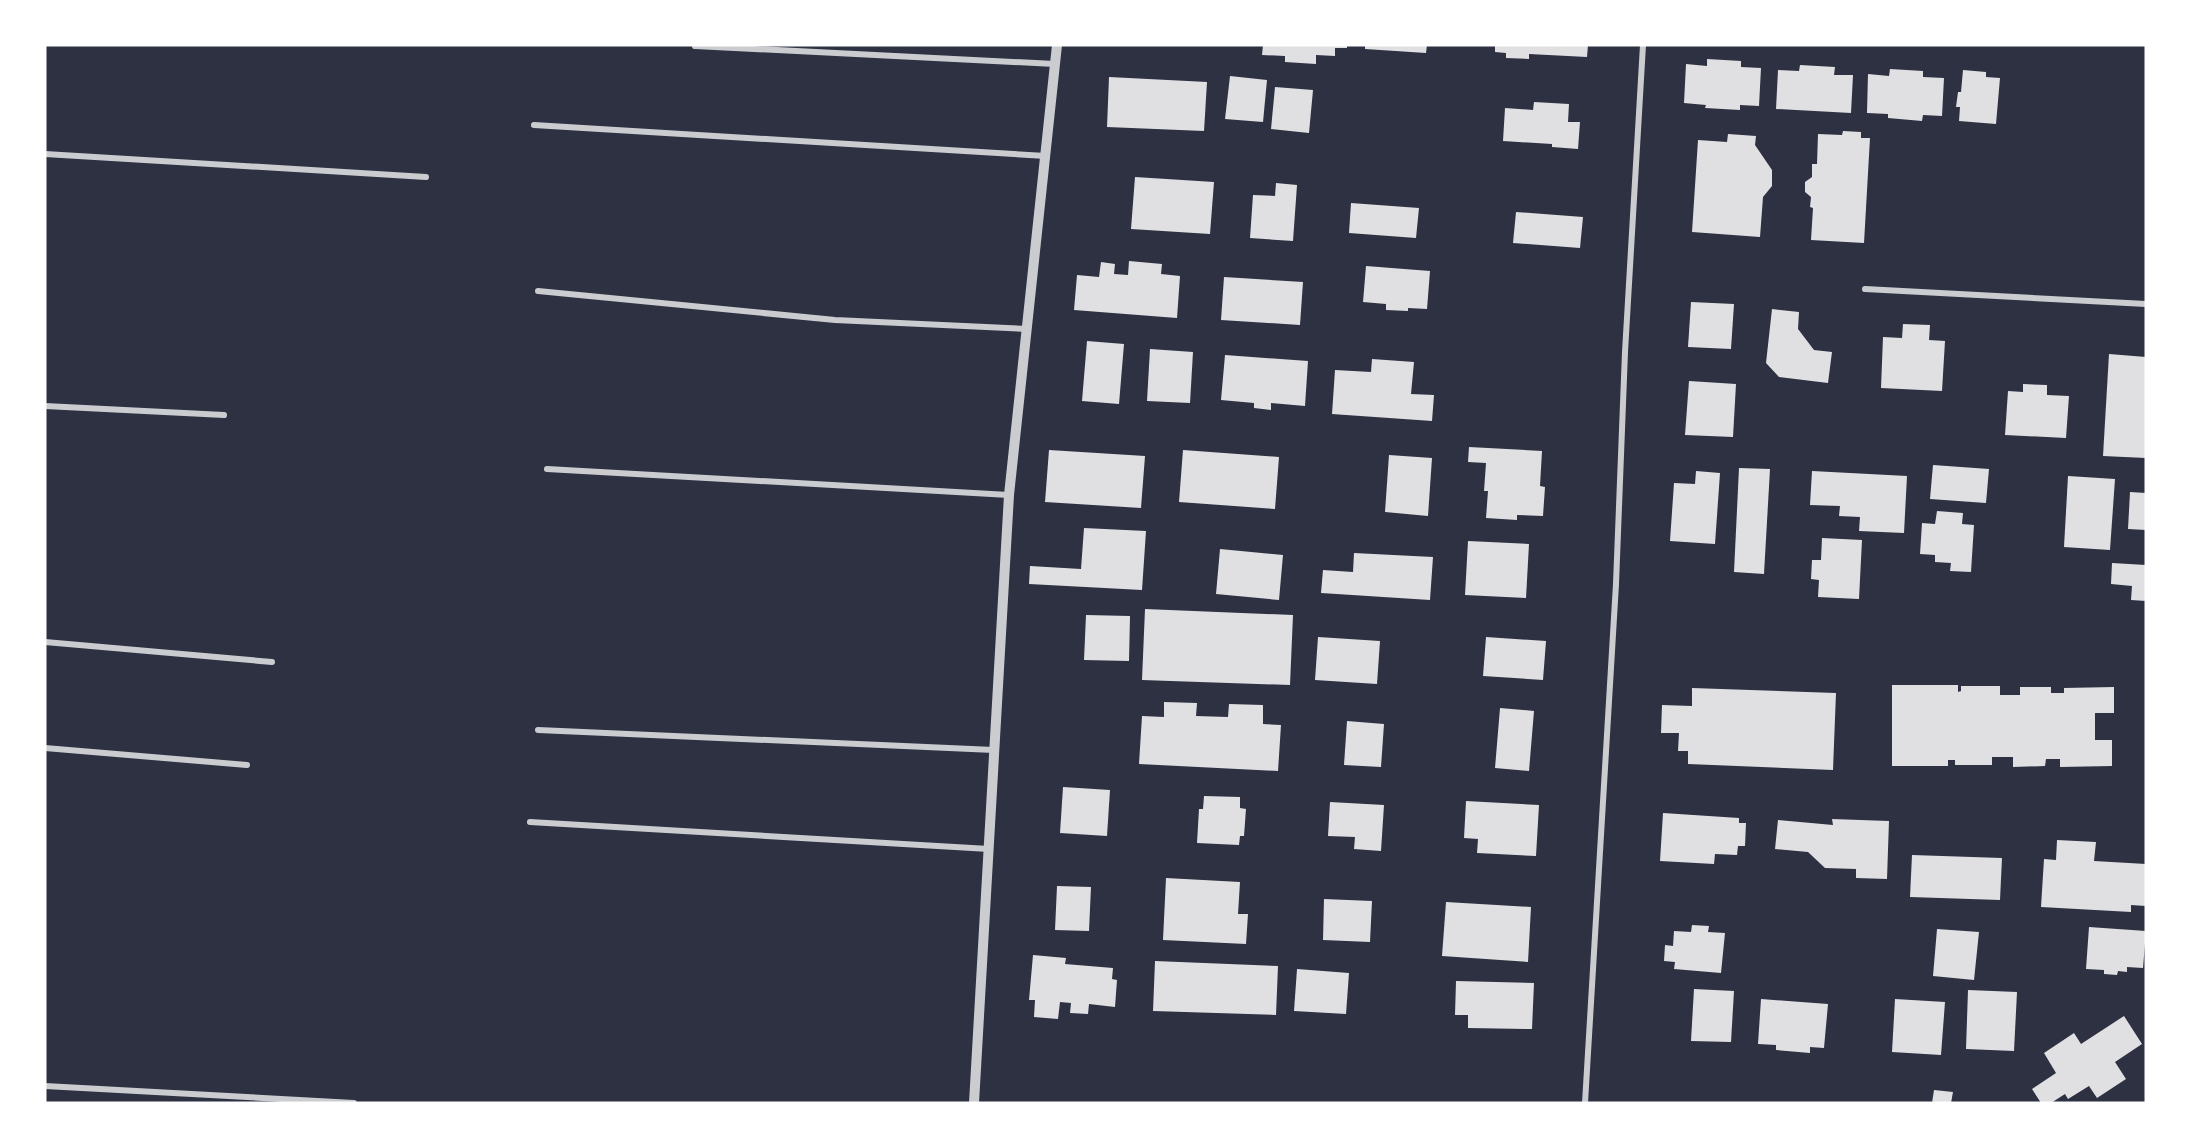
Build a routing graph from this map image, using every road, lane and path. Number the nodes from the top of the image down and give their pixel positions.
1 (1057, 45) edge
2 (1644, 45) edge
3 (695, 46) edge
4 (1055, 64) junction
5 (534, 125) dead end
6 (45, 154) edge
7 (1046, 156) junction
8 (426, 177) dead end
9 (1865, 289) dead end
10 (538, 291) dead end
11 (2146, 304) edge
12 (1028, 329) junction
13 (45, 406) edge
14 (224, 415) dead end
15 (547, 469) dead end
16 (1009, 495) junction
17 (45, 642) edge
18 (272, 662) dead end
19 (538, 730) dead end
20 (45, 748) edge
21 (994, 750) junction
22 (247, 765) dead end
23 (530, 822) dead end
24 (989, 849) junction
25 (45, 1086) edge
26 (354, 1103) edge
27 (974, 1103) edge
28 (1585, 1103) edge

1 - 4 street
2 - 28 street
3 - 4 street
4 - 7 street
5 - 7 street
6 - 8 street
7 - 12 street
9 - 11 street
10 - 12 street
12 - 16 street
13 - 14 street
15 - 16 street
16 - 21 street
17 - 18 street
19 - 21 street
20 - 22 street
21 - 24 street
23 - 24 street
24 - 27 street
25 - 26 street

